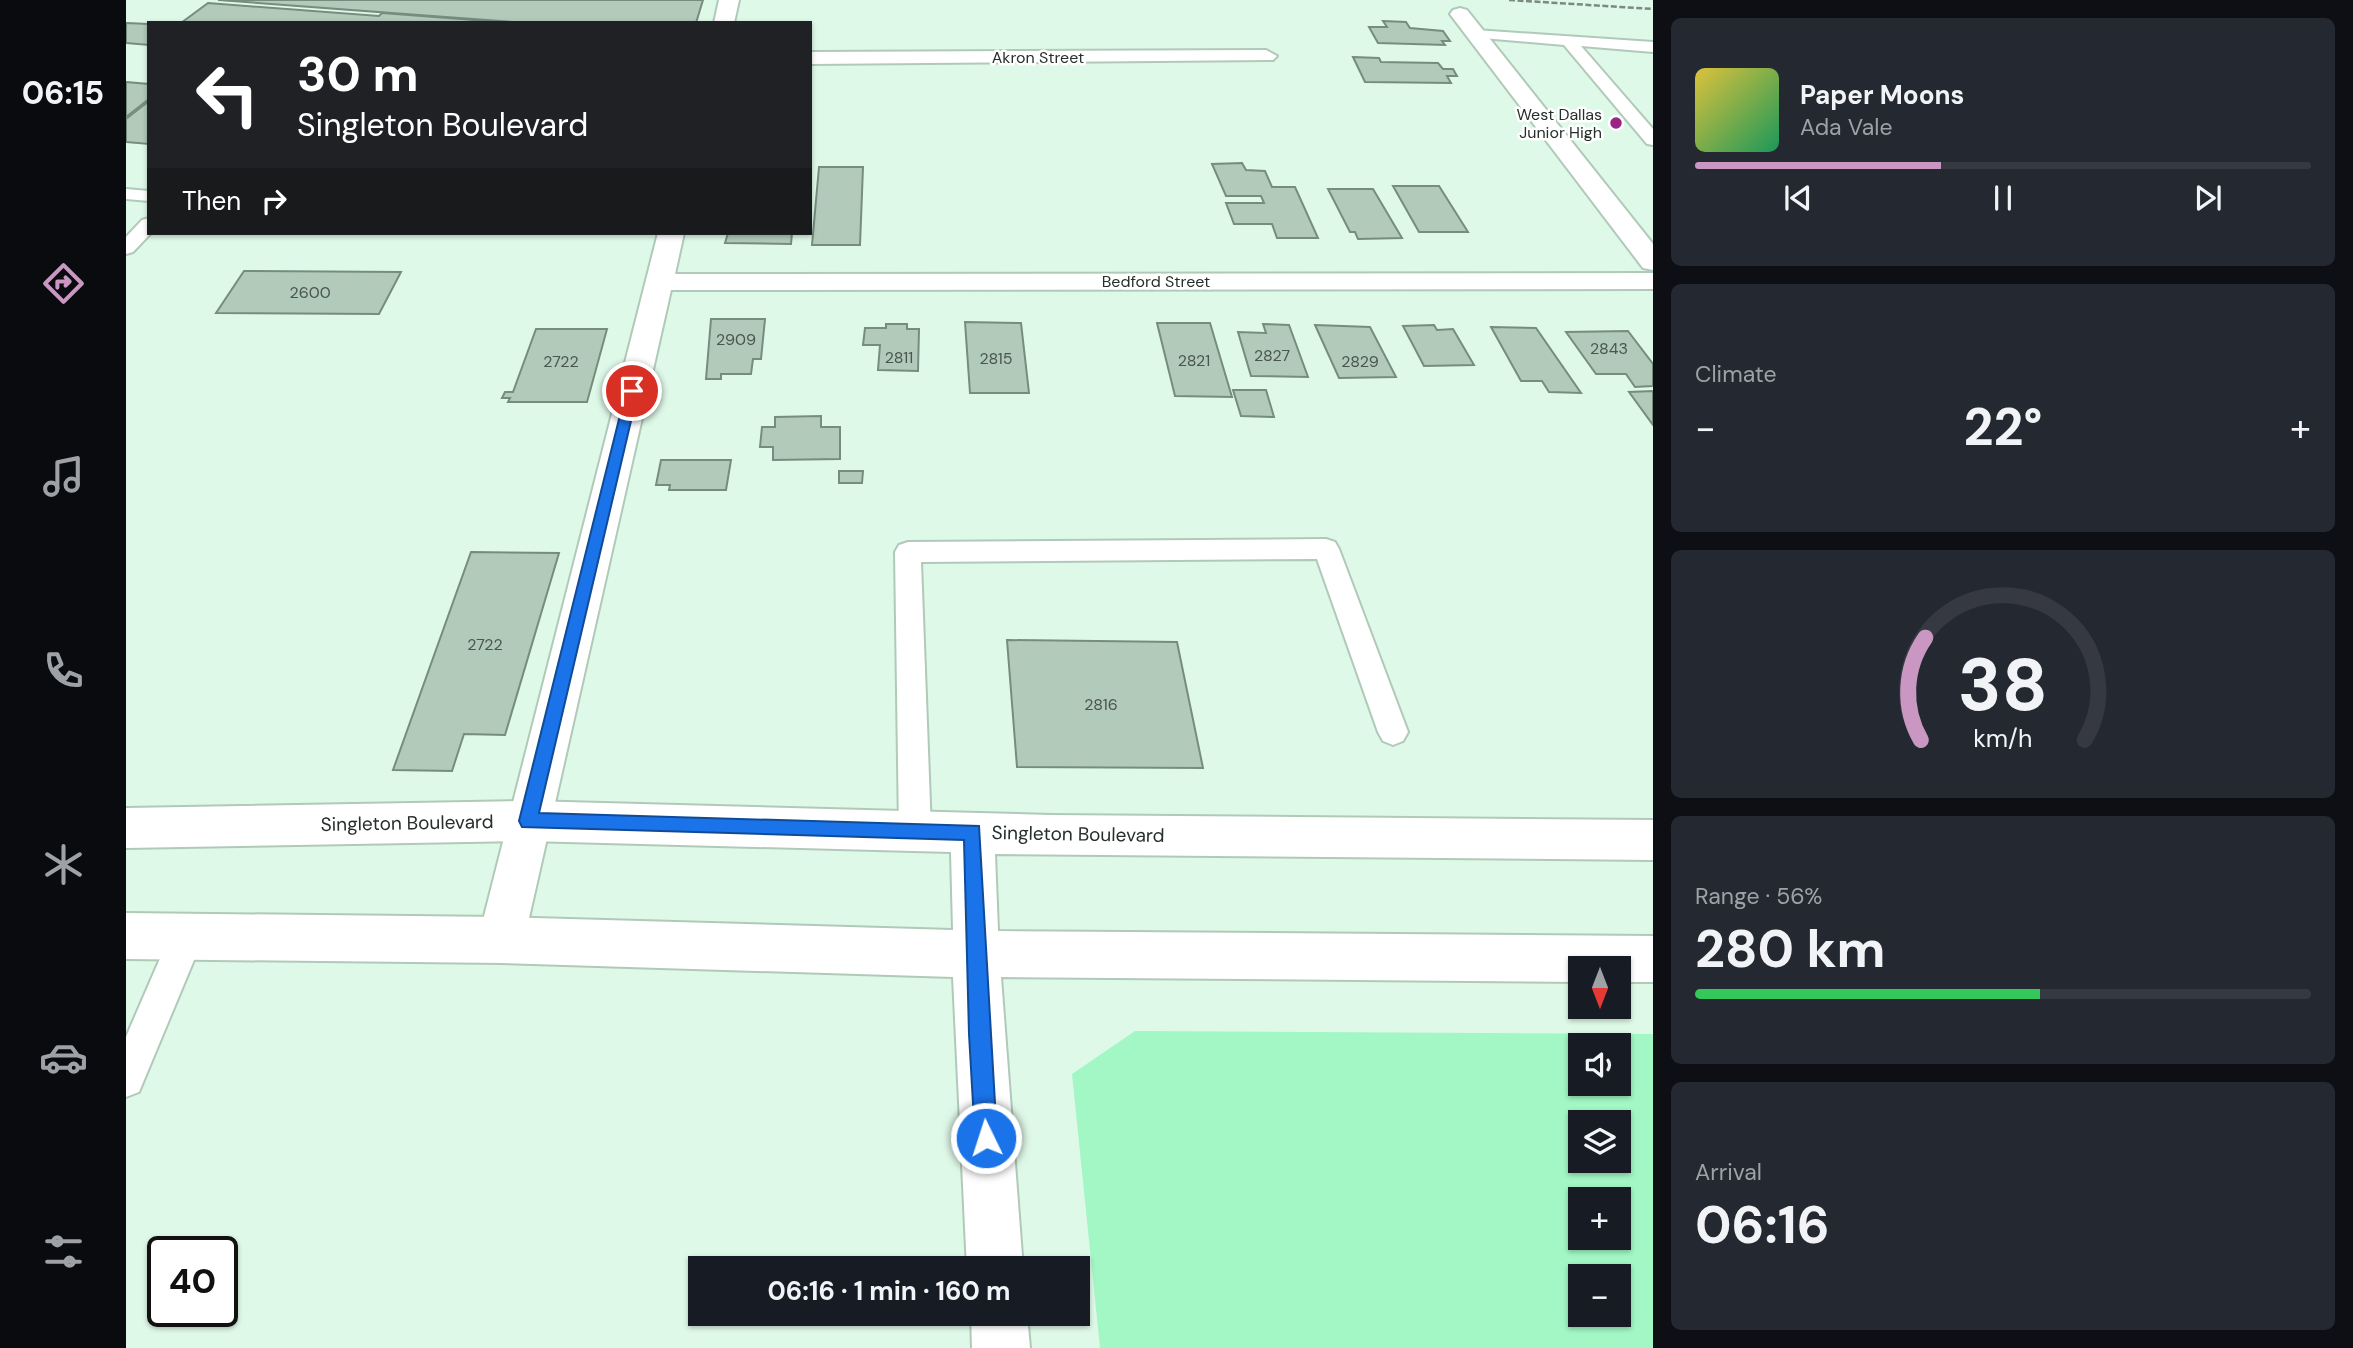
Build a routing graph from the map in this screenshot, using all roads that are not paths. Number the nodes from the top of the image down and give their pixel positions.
1 (729, 0) edge
2 (1461, 14) dead end
3 (724, 21) edge
4 (1476, 34) junction
5 (1568, 41) junction
6 (1653, 47) edge
7 (1266, 56) dead end
8 (812, 58) edge
9 (1653, 140) edge
10 (126, 194) edge
11 (147, 196) edge
12 (147, 226) edge
13 (671, 235) edge
14 (126, 248) edge
15 (1653, 262) edge
16 (1653, 281) edge
17 (659, 282) junction
18 (1393, 732) dead end
19 (528, 821) junction
20 (126, 828) edge
21 (915, 831) junction
22 (972, 832) junction
23 (1653, 840) edge
24 (126, 936) edge
25 (187, 936) junction
26 (500, 940) junction
27 (976, 954) junction
28 (1653, 959) edge
29 (126, 1079) edge
30 (994, 1256) edge
31 (1000, 1326) edge
32 (1001, 1348) edge

1 - 3 street
2 - 4 street
4 - 5 lane
4 - 15 street
5 - 6 lane
5 - 9 lane
7 - 8 street, Akron Street
10 - 11 lane
12 - 14 lane
13 - 17 street
16 - 17 street, Bedford Street
17 - 19 street
18 - 21 lane
19 - 20 street, Singleton Boulevard
19 - 21 street, Singleton Boulevard
19 - 26 street
21 - 22 street, Singleton Boulevard
22 - 23 street, Singleton Boulevard
22 - 27 street
24 - 25 street
25 - 26 street
25 - 29 lane
26 - 27 street
27 - 28 street
27 - 30 street
31 - 32 street

